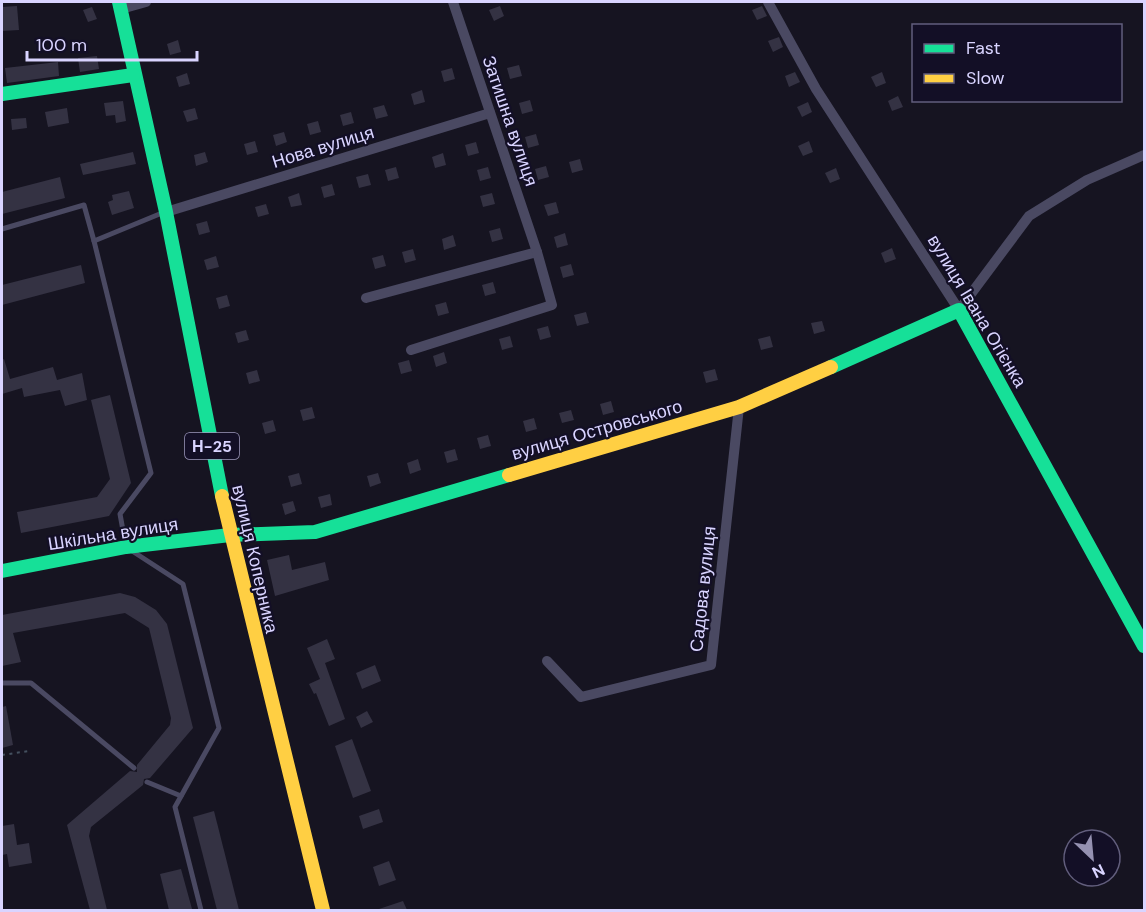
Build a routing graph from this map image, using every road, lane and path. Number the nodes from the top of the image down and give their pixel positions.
1 (146, 2) edge
2 (453, 2) edge
3 (768, 2) edge
4 (120, 5) edge
5 (133, 75) junction
6 (2, 94) edge
7 (490, 113) junction
8 (1144, 155) edge
9 (166, 212) junction
10 (2, 229) edge
11 (94, 241) junction
12 (537, 252) junction
13 (366, 298) dead end
14 (959, 310) junction
15 (411, 350) dead end
16 (739, 407) junction
17 (230, 535) junction
18 (126, 547) junction
19 (2, 571) edge
20 (1144, 646) edge
21 (547, 661) dead end
22 (2, 683) edge
23 (29, 752) dead end
24 (2, 755) edge
25 (134, 768) dead end
26 (147, 782) dead end
27 (181, 796) junction
28 (316, 889) junction
29 (201, 910) edge
30 (315, 910) edge
31 (323, 910) edge

1 - 4 street
2 - 7 street, Затишна вулиця
3 - 14 street, вулиця Івана Огієнка
4 - 5 street, вулиця Коперника / Н-25
5 - 6 street
5 - 9 street, вулиця Коперника / Н-25
7 - 9 street, Нова вулиця
7 - 12 street, Затишна вулиця
8 - 14 street
9 - 11 lane
9 - 17 street, вулиця Коперника / Н-25
10 - 11 lane
11 - 18 lane
12 - 13 street
12 - 15 street, Затишна вулиця
14 - 16 street, вулиця Островського
14 - 20 street, вулиця Івана Огієнка
16 - 17 street, вулиця Островського
16 - 21 street, Садова вулиця
17 - 18 street, Шкільна вулиця
17 - 28 street, вулиця Коперника / Н-25
18 - 19 street, Шкільна вулиця
18 - 27 lane
22 - 25 lane
23 - 24 path
26 - 27 lane
27 - 29 lane
28 - 30 lane
28 - 31 street, вулиця Коперника / Н-25

